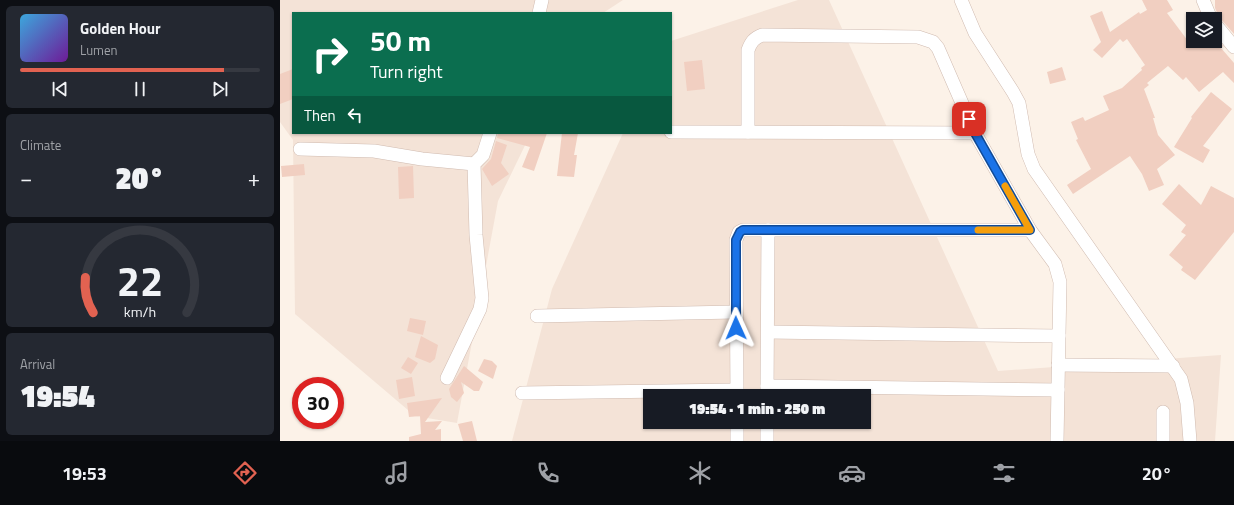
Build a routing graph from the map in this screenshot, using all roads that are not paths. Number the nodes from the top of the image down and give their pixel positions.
1 (542, 0) edge
2 (960, 0) edge
3 (1203, 0) edge
4 (539, 12) edge
5 (1208, 12) edge
6 (1222, 32) edge
7 (1234, 47) edge
8 (672, 132) edge
9 (748, 132) junction
10 (975, 133) junction
11 (490, 134) edge
12 (300, 149) dead end
13 (474, 164) junction
14 (768, 230) junction
15 (1030, 230) junction
16 (735, 312) junction
17 (537, 316) dead end
18 (768, 332) junction
19 (1059, 336) junction
20 (1058, 365) junction
21 (1173, 366) junction
22 (447, 378) dead end
23 (737, 389) edge
24 (767, 389) edge
25 (1058, 390) junction
26 (871, 391) edge
27 (522, 393) dead end
28 (643, 393) edge
29 (1163, 412) dead end
30 (737, 429) edge
31 (767, 429) edge
32 (737, 441) edge
33 (767, 441) edge
34 (1057, 441) edge
35 (1163, 441) edge
36 (1190, 441) edge

1 - 4 street
2 - 21 street
3 - 5 street
6 - 7 street
8 - 9 street
9 - 10 street
9 - 10 street
10 - 15 street
11 - 13 street
12 - 13 street
13 - 22 street
14 - 15 street
14 - 16 street
14 - 18 street
15 - 19 street
16 - 17 street
16 - 23 street
18 - 19 street
18 - 24 street
19 - 20 street
20 - 21 street
20 - 25 street
21 - 36 street
25 - 26 street
25 - 34 street
27 - 28 street
29 - 35 street
30 - 32 street
31 - 33 street

